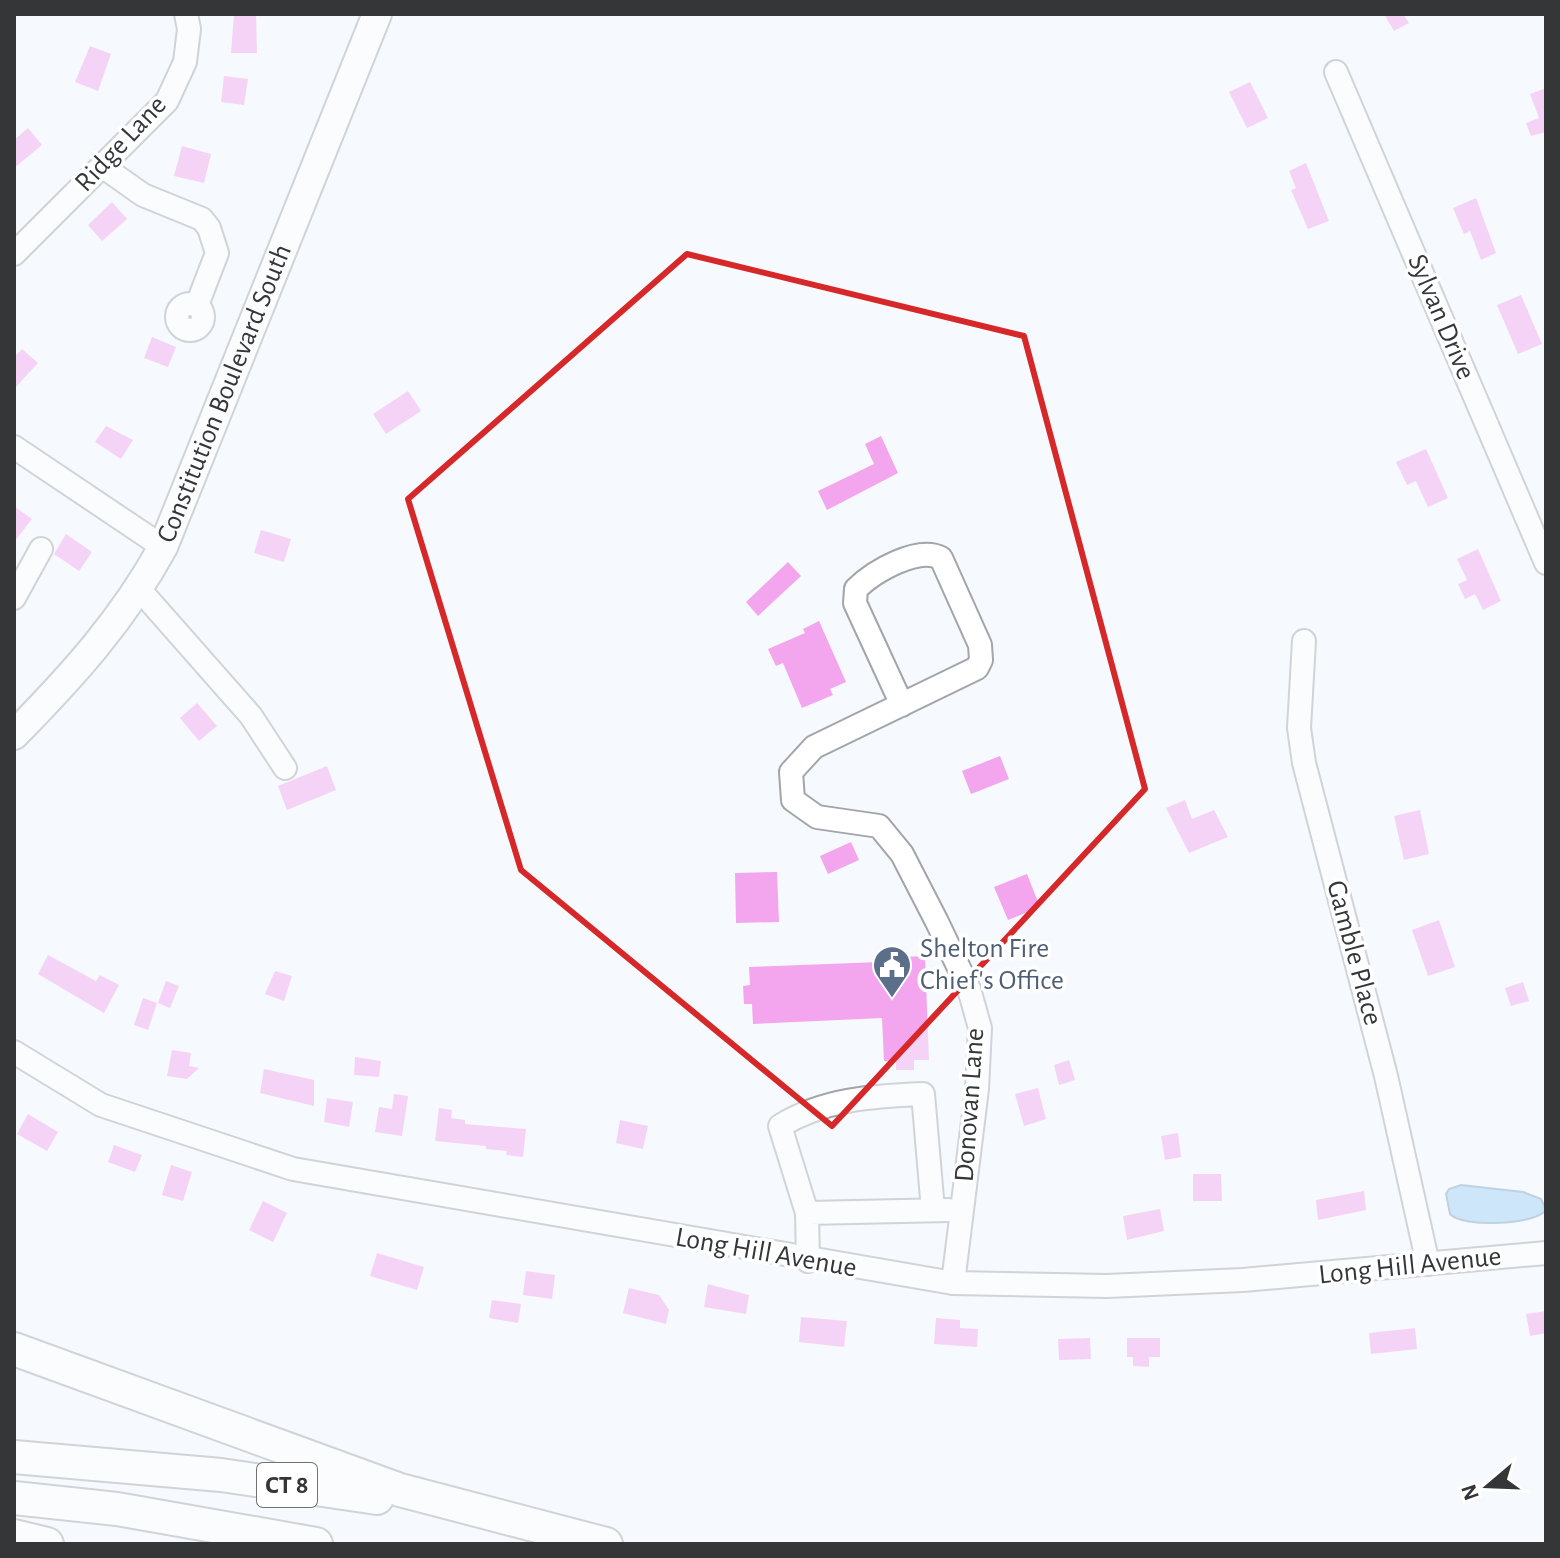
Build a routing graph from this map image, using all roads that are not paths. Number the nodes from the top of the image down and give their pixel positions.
1 (186, 14) edge
2 (377, 14) edge
3 (1336, 72) dead end
4 (102, 166) junction
5 (14, 254) edge
6 (197, 305) dead end
7 (14, 447) edge
8 (163, 547) junction
9 (41, 549) dead end
10 (1546, 563) edge
11 (140, 590) junction
12 (14, 598) edge
13 (1304, 641) dead end
14 (902, 705) junction
15 (14, 735) edge
16 (285, 768) dead end
17 (14, 1052) edge
18 (933, 1210) junction
19 (962, 1210) junction
20 (807, 1213) junction
21 (1546, 1253) edge
22 (808, 1261) junction
23 (1428, 1264) junction
24 (953, 1283) junction
25 (14, 1349) edge
26 (14, 1457) edge
27 (14, 1498) edge
28 (557, 1531) junction
29 (14, 1536) edge
30 (47, 1544) edge
31 (316, 1544) edge
32 (606, 1544) edge

1 - 4 street, Ridge Lane
2 - 8 main road, Constitution Boulevard South
3 - 10 street, Sylvan Drive
4 - 5 street, Ridge Lane
4 - 6 street
7 - 8 street
8 - 11 main road, Constitution Boulevard South
9 - 12 street
11 - 15 main road, Constitution Boulevard South
11 - 16 street
13 - 23 street, Gamble Place
14 - 14 street, Donovan Lane
14 - 19 street, Donovan Lane
17 - 22 street, Long Hill Avenue
18 - 19 street
18 - 20 street
18 - 20 street
19 - 24 street, Donovan Lane
20 - 22 street
21 - 23 street, Long Hill Avenue
22 - 24 street, Long Hill Avenue
23 - 24 street, Long Hill Avenue
25 - 28 highway
26 - 28 highway, CT 8
27 - 31 highway, CT 8
28 - 32 highway, CT 8
29 - 30 highway

